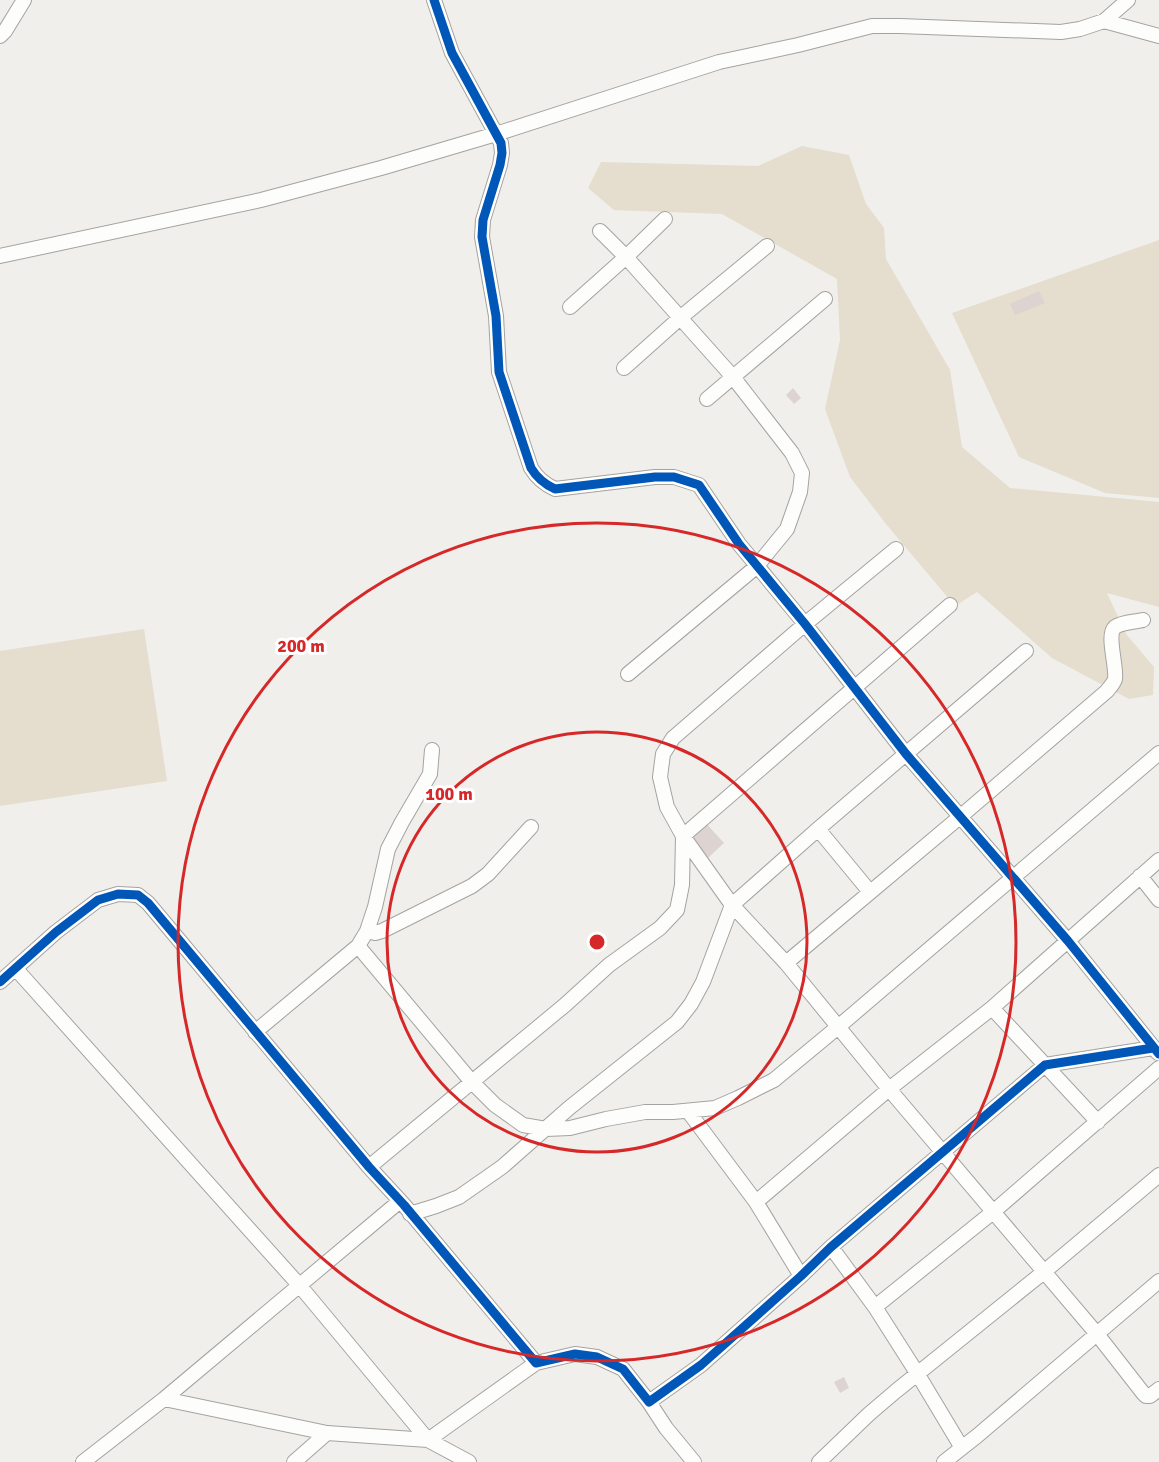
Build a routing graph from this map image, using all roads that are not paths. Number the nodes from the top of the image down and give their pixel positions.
1 (24, 0) edge
2 (434, 0) edge
3 (1128, 0) edge
4 (1104, 21) junction
5 (2, 31) edge
6 (1159, 36) edge
7 (496, 134) junction
8 (665, 219) dead end
9 (600, 231) dead end
10 (767, 246) dead end
11 (0, 256) edge
12 (626, 257) junction
13 (825, 299) dead end
14 (570, 307) dead end
15 (680, 318) junction
16 (624, 368) dead end
17 (733, 377) junction
18 (707, 399) dead end
19 (896, 549) dead end
20 (756, 567) junction
21 (950, 605) dead end
22 (1143, 620) dead end
23 (805, 624) junction
24 (1026, 651) dead end
25 (628, 674) dead end
26 (855, 689) junction
27 (432, 750) dead end
28 (1159, 753) edge
29 (906, 754) junction
30 (961, 816) junction
31 (531, 827) dead end
32 (818, 829) junction
33 (683, 836) junction
34 (1159, 860) edge
35 (1140, 876) junction
36 (1012, 877) junction
37 (870, 892) junction
38 (1159, 900) edge
39 (732, 905) junction
40 (367, 931) junction
41 (1068, 941) junction
42 (358, 946) junction
43 (786, 963) junction
44 (16, 969) junction
45 (0, 982) edge
46 (992, 1008) junction
47 (838, 1027) junction
48 (255, 1032) junction
49 (1156, 1051) edge
50 (1045, 1065) junction
51 (1159, 1068) edge
52 (471, 1082) junction
53 (890, 1089) junction
54 (688, 1111) junction
55 (1098, 1122) junction
56 (546, 1129) junction
57 (943, 1152) junction
58 (369, 1167) junction
59 (1159, 1175) edge
60 (400, 1201) junction
61 (756, 1202) junction
62 (993, 1212) junction
63 (410, 1214) junction
64 (831, 1246) junction
65 (1045, 1271) junction
66 (801, 1276) junction
67 (1159, 1281) edge
68 (300, 1286) junction
69 (875, 1306) junction
70 (1097, 1334) junction
71 (536, 1363) junction
72 (917, 1373) junction
73 (1159, 1389) edge
74 (164, 1399) junction
75 (649, 1402) junction
76 (327, 1433) junction
77 (428, 1440) junction
78 (962, 1448) junction
79 (84, 1462) edge
80 (294, 1462) edge
81 (469, 1462) edge
82 (694, 1462) edge
83 (819, 1462) edge
84 (944, 1462) edge

1 - 5 street
2 - 7 street
3 - 4 street
4 - 6 street
4 - 7 street
7 - 11 street
7 - 20 street
8 - 12 street
9 - 12 street
10 - 15 street
12 - 14 street
12 - 15 street
13 - 17 street
15 - 16 street
15 - 17 street
17 - 18 street
17 - 20 street
19 - 23 street
20 - 23 street
20 - 25 street
21 - 26 street
22 - 30 street
23 - 26 street
23 - 33 street
24 - 29 street
26 - 29 street
26 - 33 street
27 - 40 street
28 - 36 street
29 - 30 street
29 - 32 street
30 - 36 street
30 - 37 street
31 - 40 street
32 - 37 street
32 - 39 street
33 - 39 street
33 - 52 street
34 - 35 street
35 - 38 street
35 - 41 street
36 - 41 street
36 - 47 street
37 - 43 street
39 - 43 street
39 - 56 street
40 - 42 street
41 - 46 street
41 - 49 street
42 - 48 street
42 - 52 street
43 - 47 street
44 - 45 street
44 - 48 street
44 - 68 street
46 - 50 street
46 - 53 street
47 - 53 street
47 - 54 street
48 - 58 street
49 - 50 street
50 - 55 street
50 - 57 street
51 - 55 street
52 - 56 street
52 - 58 street
53 - 57 street
53 - 61 street
54 - 56 street
54 - 61 street
55 - 62 street
56 - 63 street
57 - 62 street
57 - 64 street
58 - 60 street
59 - 65 street
60 - 63 street
60 - 68 street
61 - 66 street
62 - 65 street
62 - 69 street
63 - 71 street
64 - 66 street
64 - 69 street
65 - 70 street
65 - 72 street
66 - 75 street
67 - 70 street
68 - 74 street
68 - 77 street
69 - 72 street
70 - 73 street
70 - 78 street
71 - 75 street
71 - 77 street
72 - 78 street
72 - 83 street
74 - 76 street
74 - 79 street
75 - 82 street
76 - 77 street
76 - 80 street
77 - 81 street
78 - 84 street

